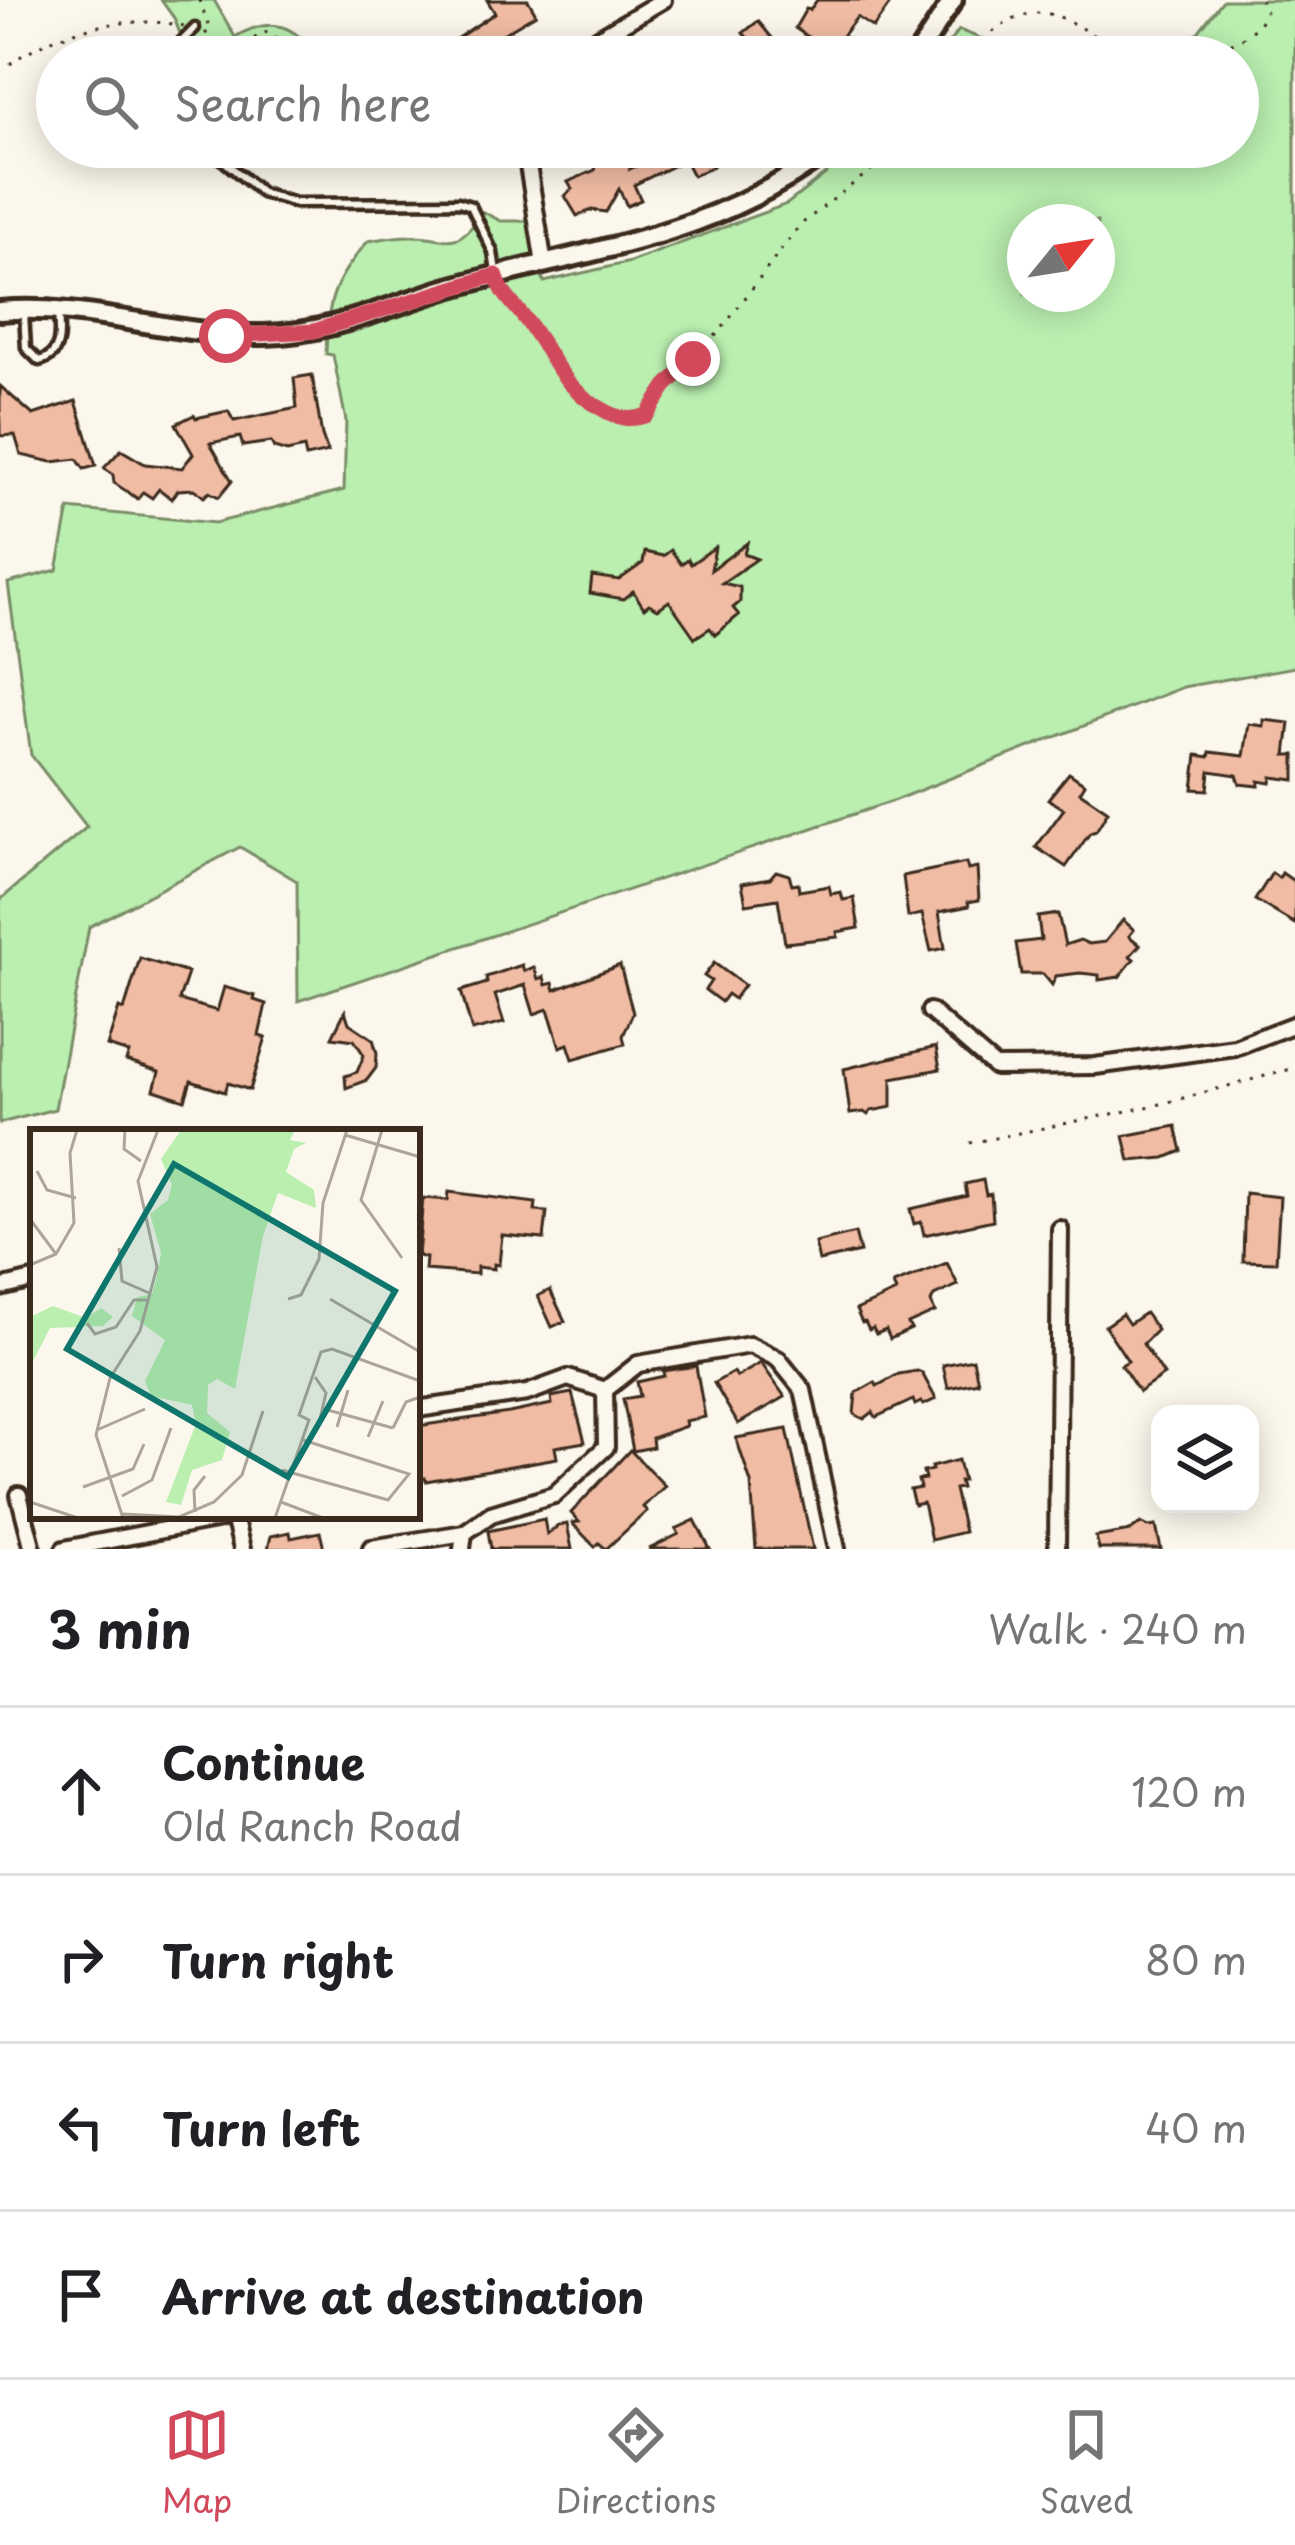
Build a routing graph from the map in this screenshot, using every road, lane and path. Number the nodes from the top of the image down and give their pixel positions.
1 (199, 0) edge
2 (664, 0) edge
3 (952, 0) edge
4 (1261, 0) edge
5 (195, 28) junction
6 (212, 34) joint
7 (69, 36) edge
8 (187, 36) edge
9 (602, 36) edge
10 (929, 36) edge
11 (987, 36) edge
12 (1095, 36) edge
13 (1241, 36) edge
14 (36, 44) edge
15 (10, 64) dead end
16 (232, 168) edge
17 (528, 168) edge
18 (801, 168) edge
19 (874, 168) edge
20 (544, 264) junction
21 (496, 275) junction
22 (24, 309) junction
23 (58, 310) junction
24 (0, 311) edge
25 (930, 1011) dead end
26 (1295, 1024) edge
27 (1295, 1068) edge
28 (970, 1144) dead end
29 (1060, 1229) dead end
30 (30, 1281) edge
31 (0, 1288) edge
32 (605, 1390) junction
33 (420, 1409) edge
34 (19, 1495) dead end
35 (219, 1519) edge
36 (236, 1519) edge
37 (463, 1541) edge
38 (371, 1548) edge
39 (33, 1549) edge
40 (64, 1549) edge
41 (242, 1549) edge
42 (837, 1549) edge
43 (1057, 1549) edge

1 - 6 path
2 - 9 street
3 - 10 street
4 - 13 path
5 - 6 path
5 - 7 path
5 - 8 lane
11 - 12 path
14 - 15 path
16 - 21 lane
17 - 20 street
18 - 20 street
19 - 21 path
20 - 21 street
21 - 23 street
22 - 23 street
22 - 23 lane
22 - 24 street
25 - 26 street
27 - 28 path
29 - 43 street
30 - 31 street
32 - 33 street
32 - 37 street
32 - 42 street
34 - 39 street
35 - 40 street
36 - 41 street
37 - 38 street

